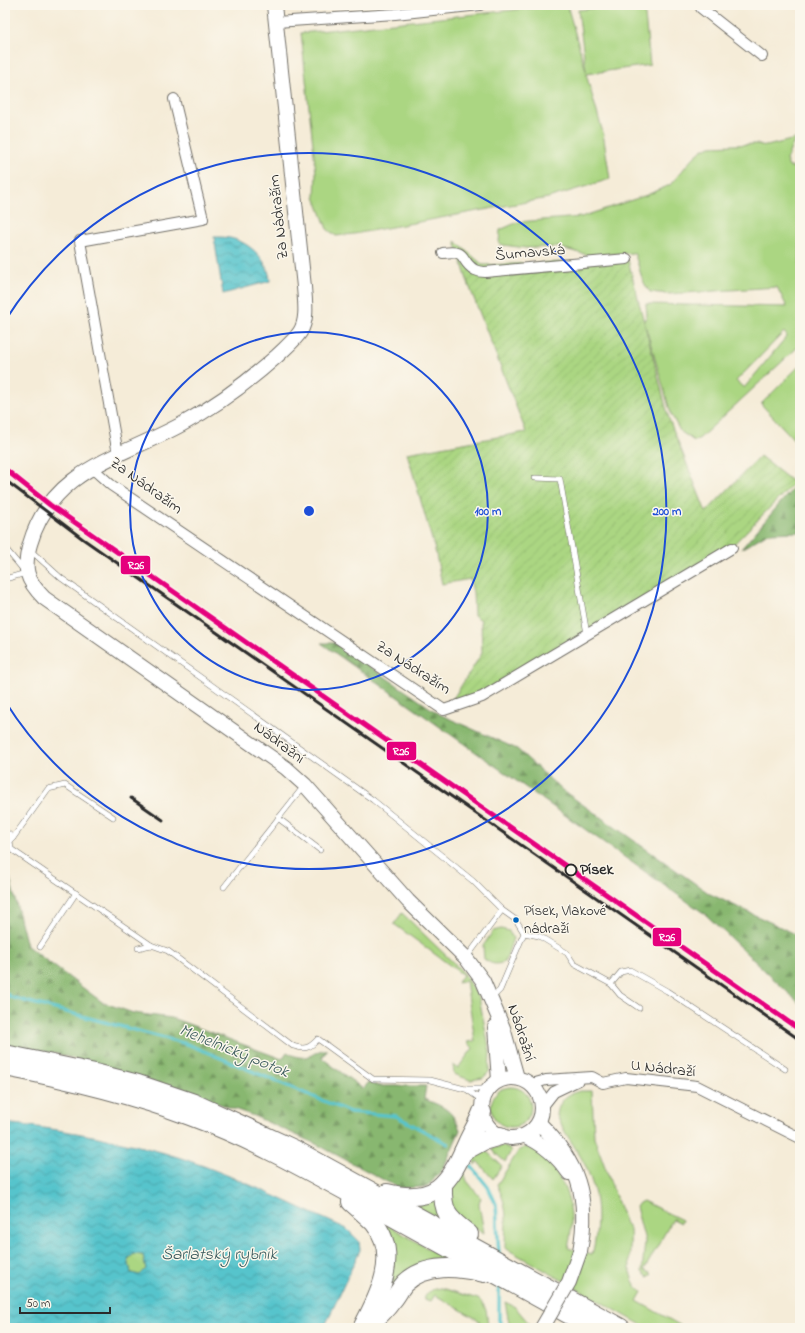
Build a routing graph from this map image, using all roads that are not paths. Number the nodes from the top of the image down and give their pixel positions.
1 (274, 5) edge
2 (480, 5) edge
3 (702, 7) edge
4 (395, 10) edge
5 (276, 22) junction
6 (762, 56) dead end
7 (174, 99) dead end
8 (443, 253) dead end
9 (627, 259) dead end
10 (118, 454) junction
11 (91, 467) junction
12 (535, 478) dead end
13 (5, 548) edge
14 (732, 548) dead end
15 (29, 549) junction
16 (26, 573) junction
17 (5, 579) edge
18 (587, 634) junction
19 (305, 785) junction
20 (113, 817) dead end
21 (278, 818) junction
22 (5, 831) edge
23 (13, 838) junction
24 (320, 850) dead end
25 (224, 887) dead end
26 (76, 893) junction
27 (502, 910) junction
28 (524, 933) junction
29 (152, 945) junction
30 (40, 947) dead end
31 (138, 948) dead end
32 (466, 958) junction
33 (611, 984) junction
34 (492, 999) junction
35 (639, 1008) dead end
36 (5, 1054) edge
37 (5, 1067) edge
38 (785, 1069) dead end
39 (517, 1078) junction
40 (584, 1078) junction
41 (532, 1084) junction
42 (465, 1089) junction
43 (488, 1096) junction
44 (543, 1106) junction
45 (539, 1123) junction
46 (500, 1136) junction
47 (525, 1136) junction
48 (800, 1138) edge
49 (463, 1152) junction
50 (330, 1183) junction
51 (443, 1186) junction
52 (370, 1189) junction
53 (580, 1190) junction
54 (483, 1259) junction
55 (506, 1272) junction
56 (362, 1328) edge
57 (366, 1328) edge
58 (542, 1328) edge
59 (593, 1328) edge
60 (621, 1328) edge

1 - 5 main road, Za Nádražím
2 - 4 street
3 - 6 street
4 - 5 street
5 - 10 main road, Za Nádražím
7 - 10 street, Za Nádražím
8 - 9 street, Šumavská
10 - 11 main road, Za Nádražím
11 - 15 main road, Za Nádražím
11 - 18 street, Za Nádražím
12 - 18 lane
13 - 16 lane
14 - 18 street, Za Nádražím
15 - 16 main road
15 - 27 lane
16 - 17 lane
16 - 19 main road, Nádražní
19 - 21 lane
19 - 32 main road, Nádražní
20 - 23 lane
21 - 24 lane
21 - 25 lane
22 - 23 lane
23 - 26 lane
26 - 29 lane
26 - 30 lane
27 - 28 lane
27 - 32 lane
28 - 33 lane
28 - 34 lane
29 - 31 lane
29 - 42 lane
32 - 34 main road, Nádražní
33 - 35 lane
33 - 38 lane
34 - 39 main road, Nádražní
34 - 43 main road, Nádražní
36 - 52 highway
37 - 50 highway
39 - 41 main road
39 - 43 main road
40 - 41 street, U Nádraží
40 - 44 street
40 - 48 street, U Nádraží
41 - 44 main road
42 - 43 lane
42 - 43 lane
43 - 46 main road
43 - 49 highway
44 - 45 main road
45 - 47 main road
45 - 53 main road
46 - 47 main road
46 - 49 highway
47 - 53 main road
49 - 51 highway
50 - 54 highway
50 - 56 highway
51 - 52 highway
51 - 54 highway
52 - 54 highway
53 - 58 main road, bridge
54 - 55 highway
54 - 55 highway
54 - 57 highway
55 - 59 highway
55 - 60 highway

